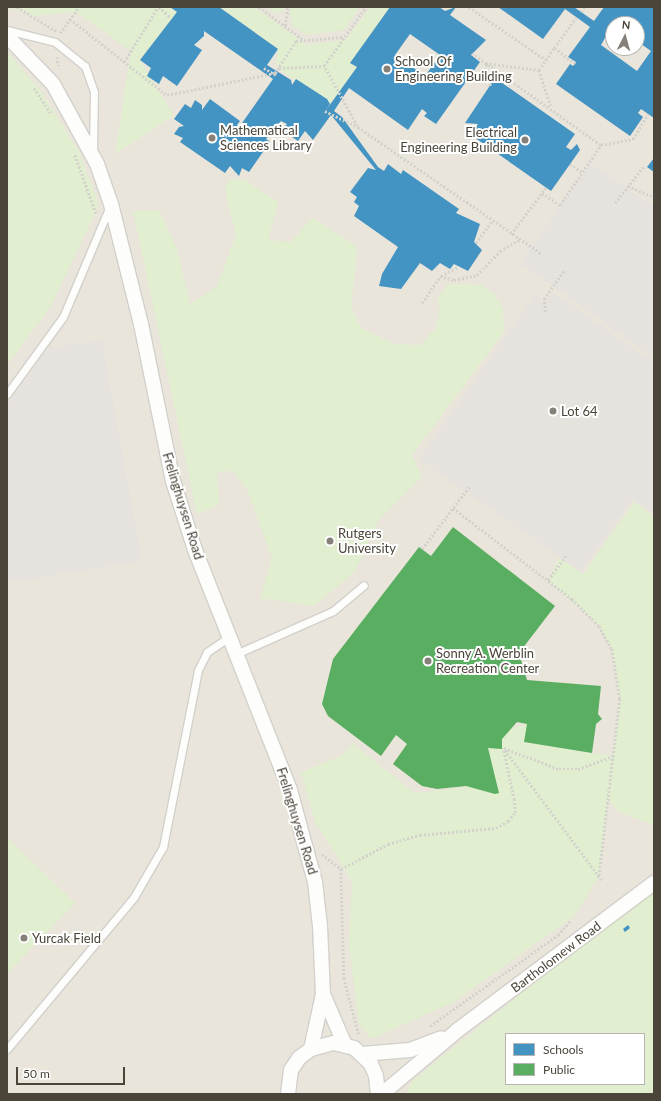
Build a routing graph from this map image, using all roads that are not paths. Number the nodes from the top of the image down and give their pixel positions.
1 (7, 30) edge
2 (7, 36) edge
3 (93, 156) junction
4 (111, 204) junction
5 (7, 394) edge
6 (364, 584) dead end
7 (229, 637) junction
8 (236, 654) junction
9 (654, 883) edge
10 (323, 994) junction
11 (458, 1030) junction
12 (345, 1045) junction
13 (7, 1049) edge
14 (311, 1049) junction
15 (362, 1054) junction
16 (286, 1091) edge
17 (378, 1094) edge
18 (382, 1094) edge

1 - 3 lane
2 - 3 street, Frelinghuysen Road
3 - 4 street, Frelinghuysen Road
4 - 5 lane
4 - 7 street, Frelinghuysen Road
6 - 8 lane
7 - 8 street, Frelinghuysen Road
7 - 13 lane
8 - 10 street, Frelinghuysen Road
9 - 11 street, Bartholomew Road
10 - 12 street, Frelinghuysen Road
10 - 14 street, Frelinghuysen Road
11 - 15 street, Bartholomew Road
11 - 18 street, Bartholomew Road
12 - 14 street
12 - 15 street
14 - 16 street
15 - 17 street

